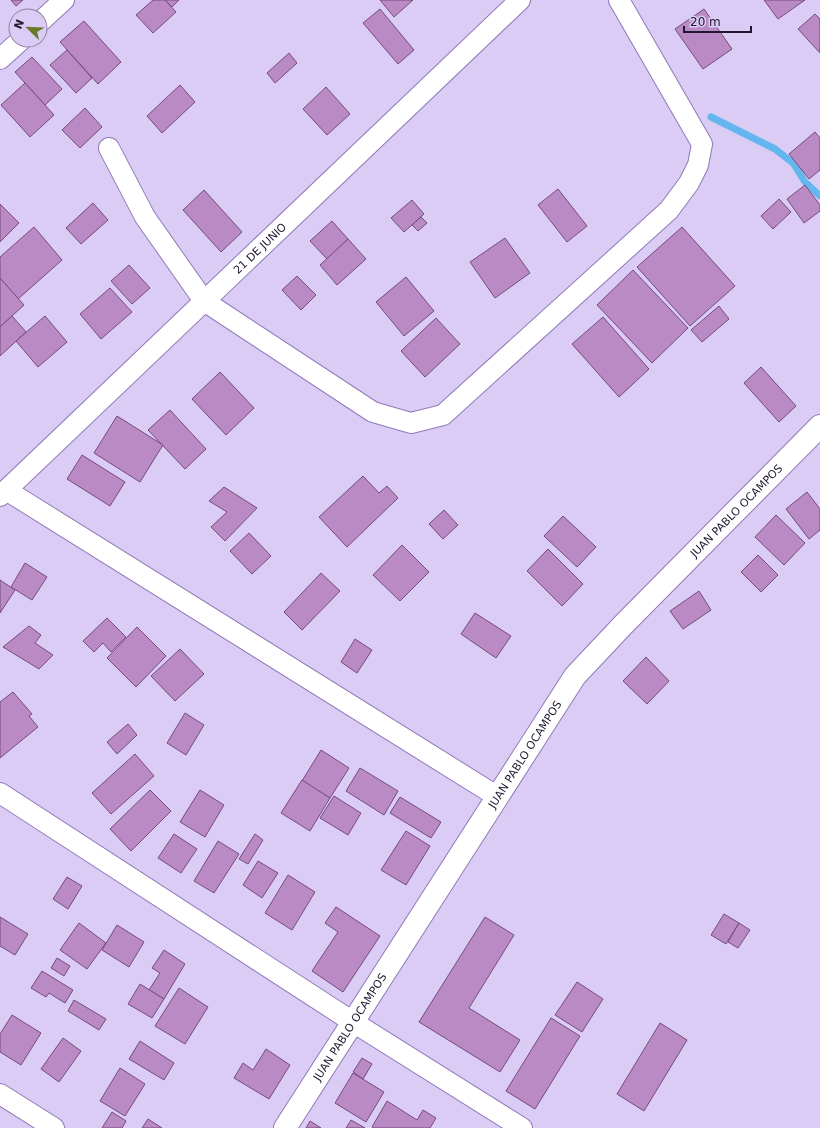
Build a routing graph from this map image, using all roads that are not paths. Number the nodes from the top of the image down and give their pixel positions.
1 (64, 0) edge
2 (520, 0) edge
3 (619, 0) edge
4 (48, 15) edge
5 (12, 48) edge
6 (0, 59) edge
7 (109, 148) dead end
8 (204, 301) junction
9 (820, 426) edge
10 (3, 493) edge
11 (0, 793) edge
12 (498, 797) junction
13 (353, 1022) junction
14 (0, 1094) edge
15 (54, 1128) edge
16 (286, 1128) edge
17 (522, 1128) edge

1 - 4 street
2 - 8 street, 21 DE JUNIO
3 - 8 street
5 - 6 street
7 - 8 street
8 - 10 street, 21 DE JUNIO
9 - 12 street, JUAN PABLO OCAMPOS
10 - 12 street
11 - 13 street
12 - 13 street, JUAN PABLO OCAMPOS
13 - 16 street, JUAN PABLO OCAMPOS
13 - 17 street
14 - 15 street

